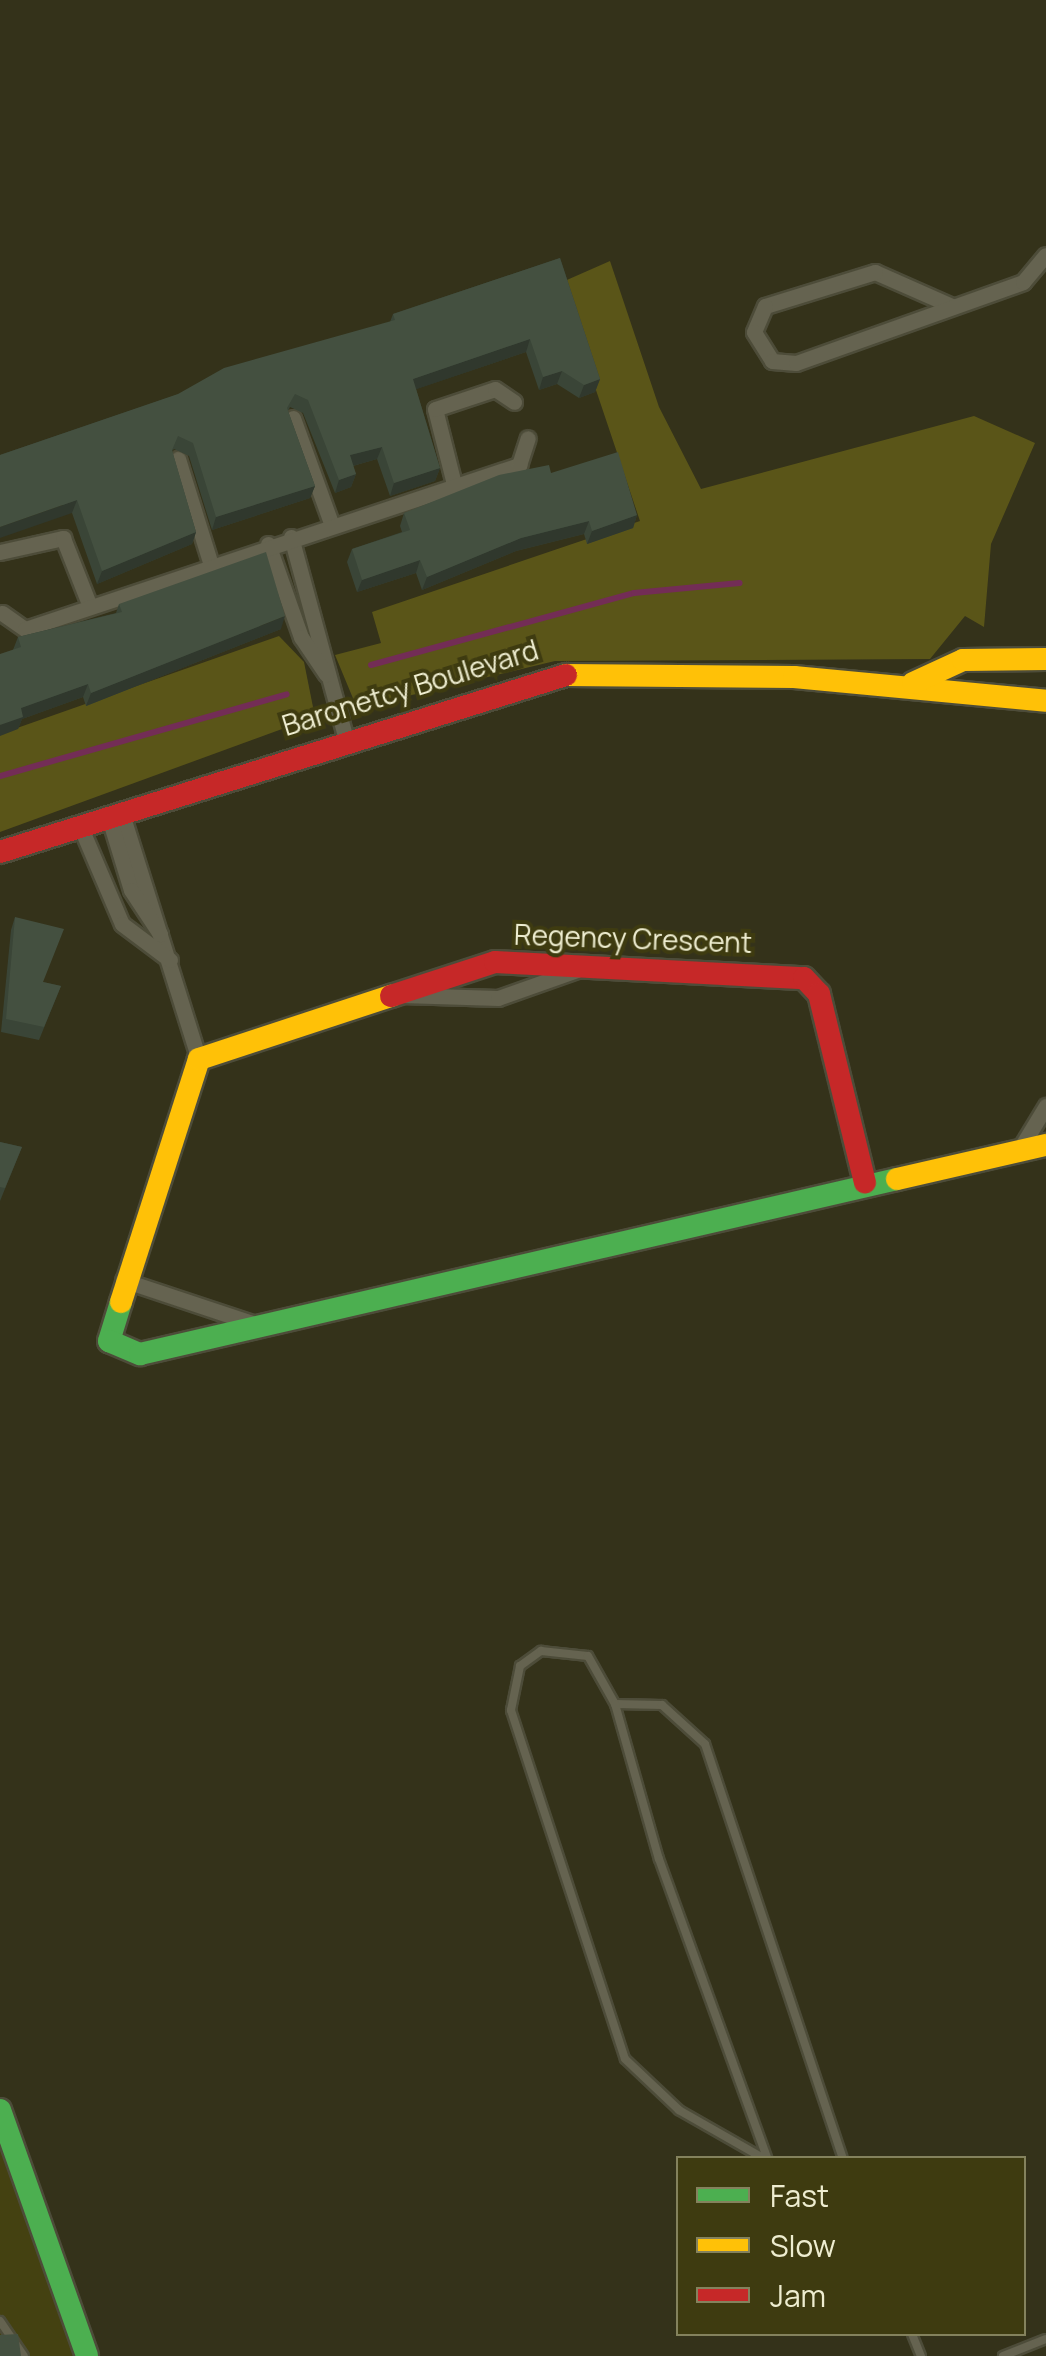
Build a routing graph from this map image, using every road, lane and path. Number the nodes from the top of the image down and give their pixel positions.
1 (1046, 255) edge
2 (959, 304) junction
3 (514, 402) dead end
4 (293, 418) edge
5 (528, 438) dead end
6 (178, 458) edge
7 (454, 484) junction
8 (331, 523) junction
9 (291, 537) junction
10 (268, 544) junction
11 (0, 552) edge
12 (210, 562) junction
13 (89, 604) junction
14 (2, 613) dead end
15 (1046, 659) edge
16 (944, 669) junction
17 (1046, 673) edge
18 (328, 678) junction
19 (912, 684) junction
20 (1046, 700) edge
21 (344, 736) junction
22 (115, 816) junction
23 (81, 828) junction
24 (0, 852) edge
25 (170, 960) junction
26 (592, 963) junction
27 (393, 993) junction
28 (198, 1059) junction
29 (1046, 1106) edge
30 (1046, 1145) edge
31 (1013, 1159) junction
32 (865, 1182) junction
33 (123, 1280) junction
34 (262, 1326) junction
35 (616, 1704) junction
36 (0, 2110) edge
37 (6, 2147) edge
38 (761, 2156) edge
39 (764, 2156) edge
40 (842, 2156) edge
41 (0, 2321) edge
42 (1046, 2339) edge
43 (24, 2356) edge
44 (87, 2356) edge
45 (1003, 2356) edge

1 - 2 street
2 - 2 street
3 - 7 street
4 - 8 street
5 - 7 street
6 - 12 street
7 - 8 street
8 - 9 street
9 - 10 street
9 - 18 street
10 - 12 street
10 - 18 street
11 - 13 street
12 - 13 street
13 - 14 street
15 - 16 street, Baronetcy Boulevard
16 - 17 street, Baronetcy Boulevard
16 - 19 street, Baronetcy Boulevard
18 - 21 street
19 - 20 street, Baronetcy Boulevard
19 - 21 street, Baronetcy Boulevard
21 - 22 street, Baronetcy Boulevard
22 - 23 street, Baronetcy Boulevard
22 - 25 street
23 - 24 street, Baronetcy Boulevard
23 - 25 street
25 - 28 street
26 - 27 street, Regency Crescent
26 - 27 street
26 - 32 street, Regency Crescent
27 - 28 street, Regency Crescent
28 - 33 street
29 - 31 street
30 - 31 street
31 - 32 street
32 - 34 street
33 - 34 street
33 - 34 street
35 - 38 lane
35 - 39 lane
35 - 40 lane
36 - 37 street
37 - 44 street
41 - 43 lane
42 - 45 lane

